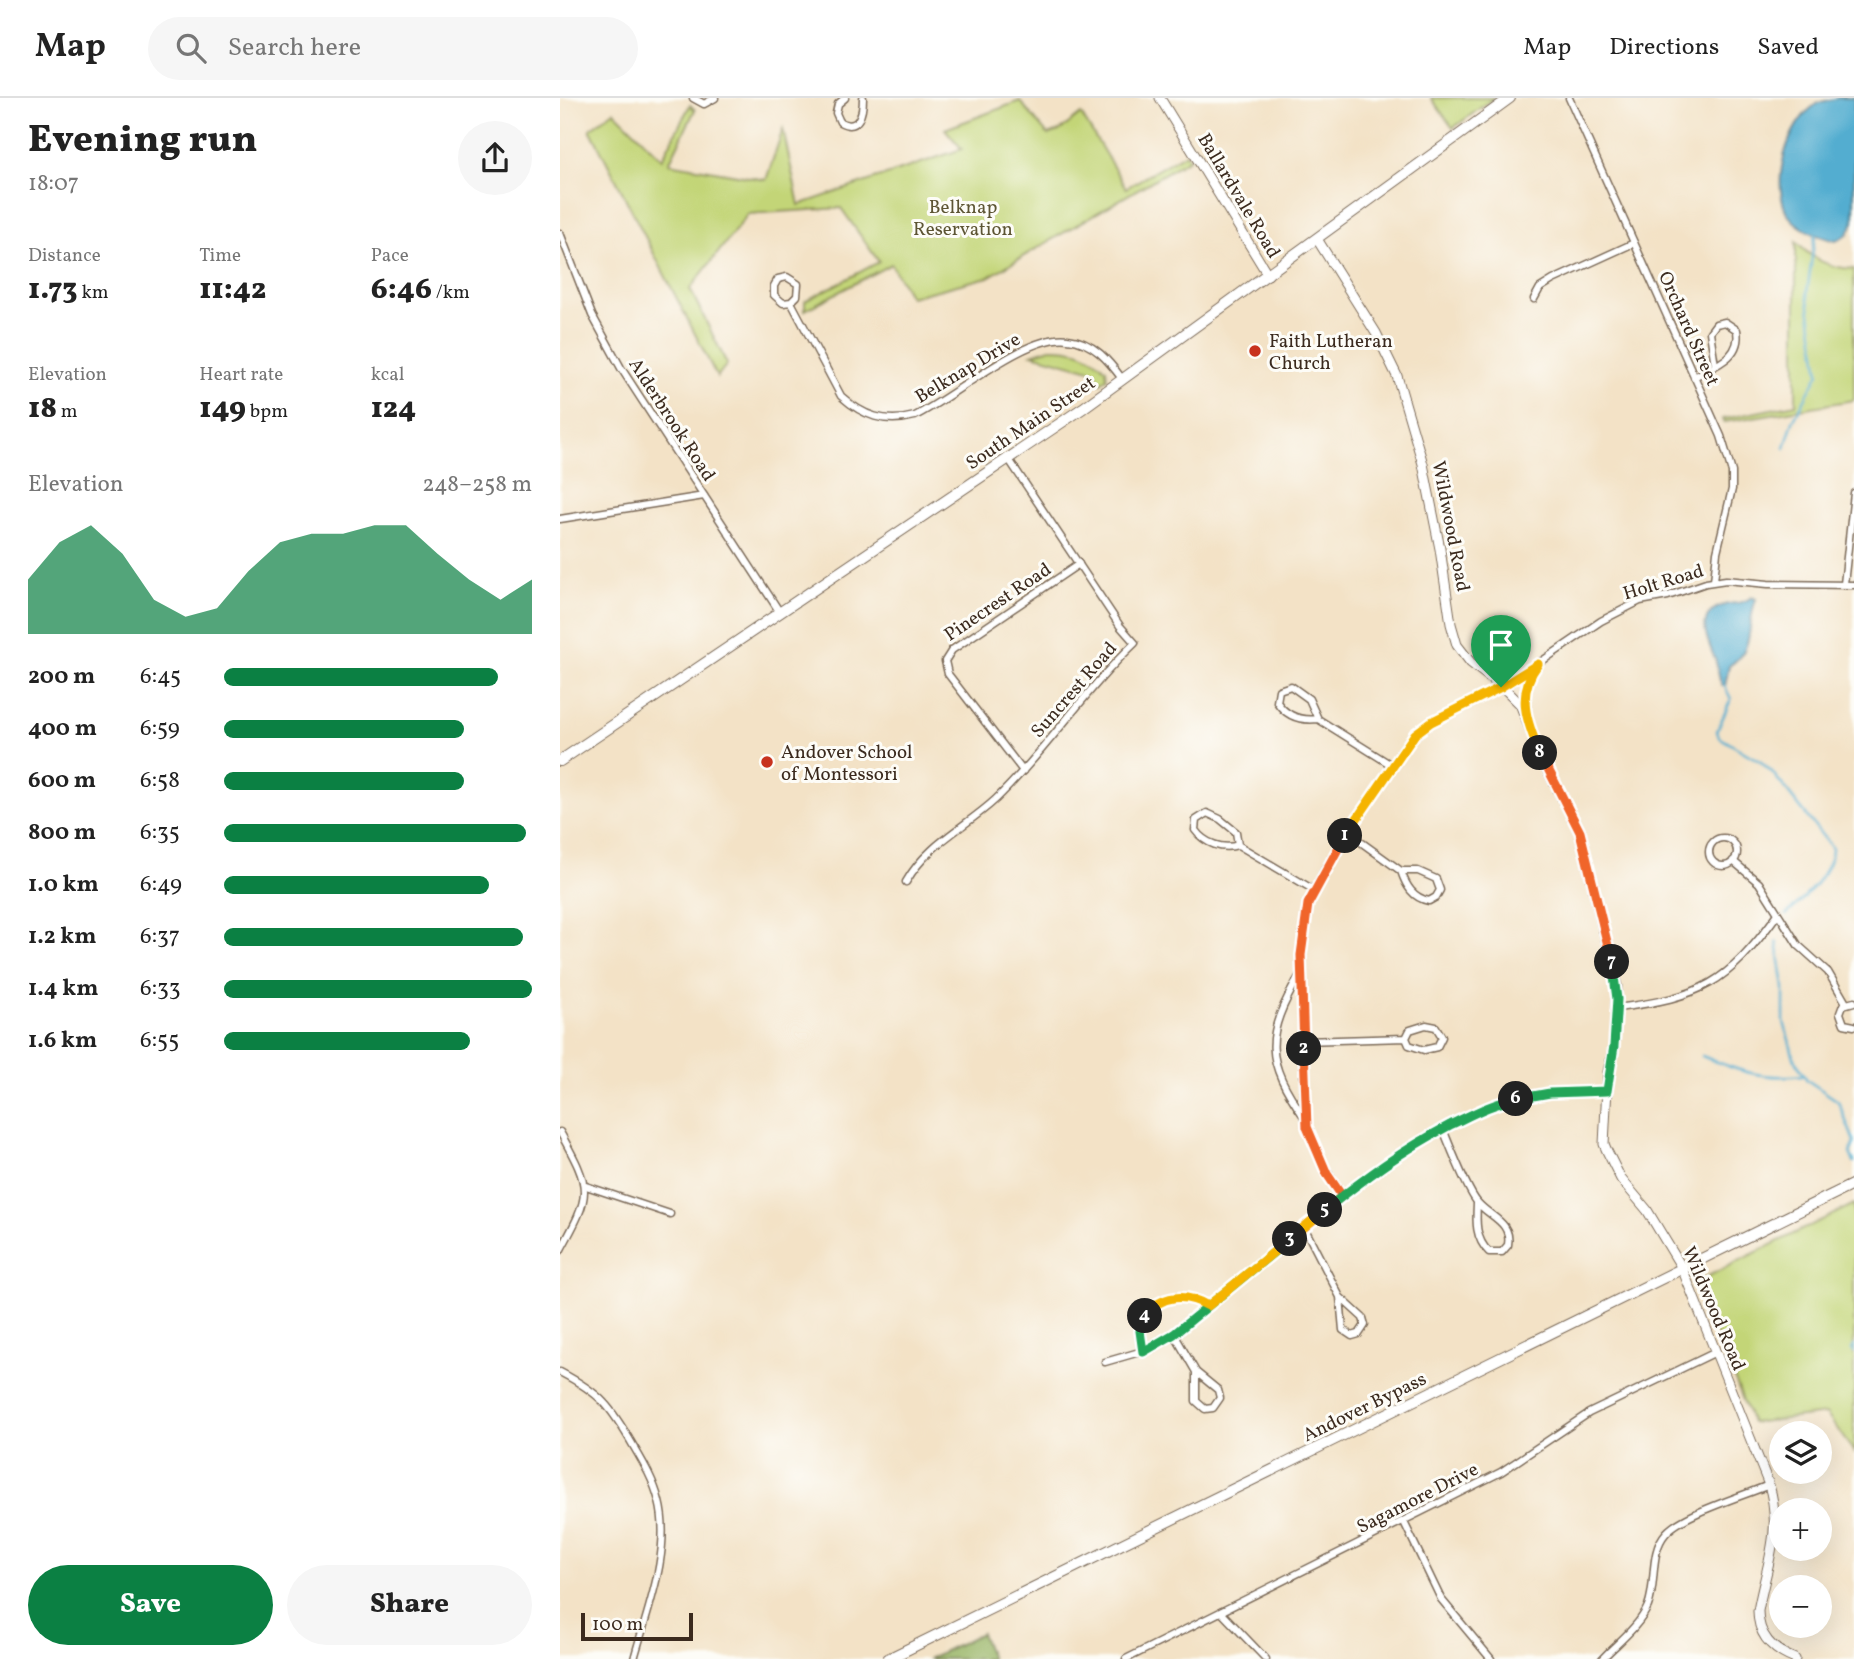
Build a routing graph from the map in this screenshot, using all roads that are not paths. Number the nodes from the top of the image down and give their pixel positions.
1 (694, 98) edge
2 (715, 98) edge
3 (845, 98) edge
4 (863, 98) edge
5 (1160, 98) edge
6 (1510, 98) edge
7 (1569, 98) edge
8 (560, 233) edge
9 (1317, 239) junction
10 (1634, 243) junction
11 (1268, 275) junction
12 (1534, 299) dead end
13 (791, 302) junction
14 (1715, 365) junction
15 (1694, 377) junction
16 (1123, 380) junction
17 (1008, 458) junction
18 (1854, 493) edge
19 (704, 496) junction
20 (560, 519) edge
21 (1079, 564) junction
22 (1714, 581) junction
23 (1844, 584) junction
24 (1854, 585) edge
25 (779, 611) junction
26 (1538, 664) junction
27 (1501, 687) junction
28 (1525, 714) junction
29 (1318, 719) junction
30 (560, 761) edge
31 (1393, 766) junction
32 (1023, 771) junction
33 (1347, 832) junction
34 (1238, 845) junction
35 (1733, 861) junction
36 (1401, 871) junction
37 (906, 882) dead end
38 (1314, 890) junction
39 (1777, 915) junction
40 (1301, 974) junction
41 (1850, 1003) edge
42 (1617, 1008) junction
43 (1854, 1026) edge
44 (1406, 1038) junction
45 (1303, 1041) junction
46 (1607, 1091) junction
47 (1305, 1118) junction
48 (1443, 1129) junction
49 (560, 1132) edge
50 (1854, 1184) edge
51 (586, 1186) junction
52 (1342, 1196) junction
53 (1477, 1203) junction
54 (670, 1214) dead end
55 (1304, 1227) junction
56 (560, 1251) edge
57 (1682, 1268) junction
58 (1340, 1297) junction
59 (1208, 1306) junction
60 (1174, 1334) junction
61 (1143, 1352) junction
62 (1716, 1352) junction
63 (1105, 1362) dead end
64 (560, 1372) edge
65 (1196, 1372) junction
66 (1769, 1485) junction
67 (1404, 1522) junction
68 (1221, 1612) junction
69 (634, 1659) edge
70 (888, 1659) edge
71 (1126, 1659) edge
72 (1266, 1659) edge
73 (1491, 1659) edge
74 (1602, 1659) edge
75 (1795, 1659) edge

1 - 2 street
3 - 4 street
5 - 11 street, Ballardvale Road
6 - 9 main road, South Main Street
7 - 10 street, Orchard Street
8 - 19 street, Alderbrook Road
9 - 11 main road, South Main Street
9 - 27 street, Wildwood Road
10 - 12 street
10 - 15 street, Orchard Street
11 - 16 main road, South Main Street
13 - 13 street, Belknap Drive
13 - 16 street, Belknap Drive
14 - 14 street
14 - 15 street
15 - 22 street, Orchard Street
16 - 17 main road, South Main Street
17 - 21 street, Suncrest Road
17 - 25 main road, South Main Street
18 - 23 street
19 - 20 street
19 - 25 street, Alderbrook Road
21 - 32 street, Suncrest Road
21 - 32 street, Pinecrest Road
22 - 23 street, Holt Road
22 - 26 street, Holt Road
23 - 24 street, Holt Road
25 - 30 main road, South Main Street
26 - 27 street, Holt Road
26 - 28 street
27 - 28 street, Wildwood Road
27 - 31 street, Holt Road
28 - 42 street, Wildwood Road
29 - 29 street
29 - 31 street
31 - 33 street, Holt Road
32 - 37 street, Suncrest Road
33 - 36 street
33 - 38 street, Holt Road
34 - 34 street
34 - 38 street
35 - 35 street
35 - 39 street
36 - 36 street
38 - 40 street, Holt Road
39 - 41 street
39 - 42 street
40 - 45 street, Holt Road
40 - 47 street
41 - 43 street
42 - 46 street, Wildwood Road
44 - 44 street
44 - 45 street
45 - 47 street, Holt Road
46 - 48 street
46 - 57 street, Wildwood Road
47 - 52 street
48 - 52 street
48 - 53 street
49 - 51 street
50 - 57 main road, Andover Bypass
51 - 54 street
51 - 56 street
52 - 55 street
53 - 53 street
55 - 58 street
55 - 59 street
57 - 62 street, Wildwood Road
57 - 70 main road, Andover Bypass
58 - 58 street
59 - 60 street
59 - 61 street
60 - 61 street
60 - 65 street
61 - 63 street
62 - 66 street, Wildwood Road
62 - 67 street, Sagamore Drive
64 - 69 street
65 - 65 street
66 - 74 street
66 - 75 street, Wildwood Road
67 - 68 street, Sagamore Drive
67 - 73 street
68 - 71 street, Sagamore Drive
68 - 72 street

